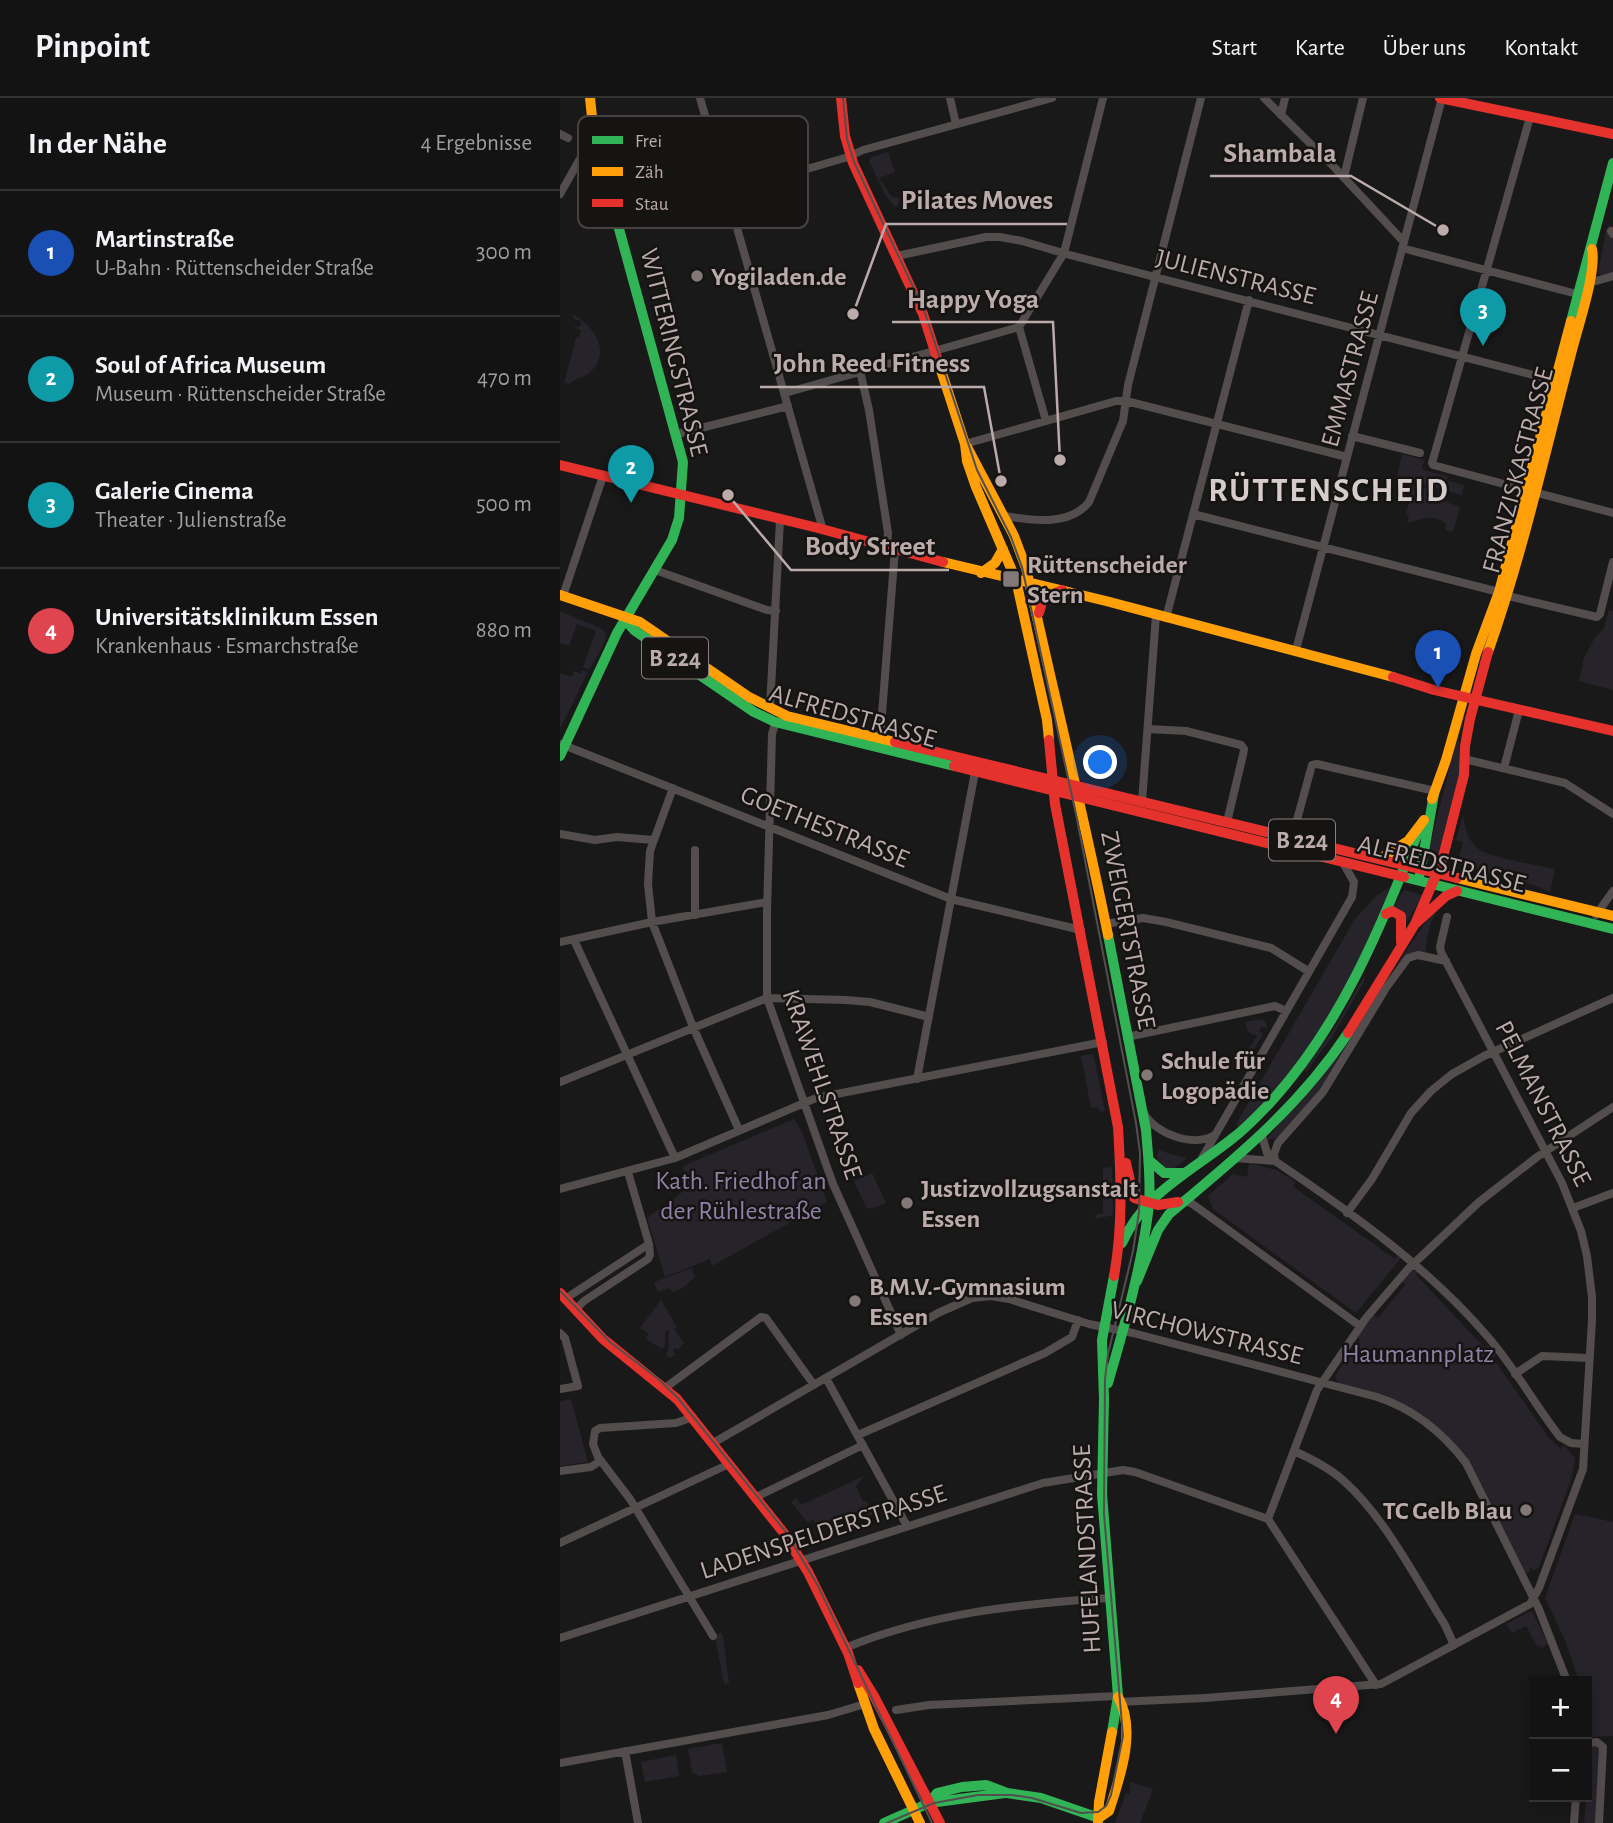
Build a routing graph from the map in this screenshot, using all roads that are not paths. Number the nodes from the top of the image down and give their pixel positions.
1 (590, 98) edge
2 (699, 98) edge
3 (841, 98) edge
4 (950, 98) edge
5 (1052, 98) edge
6 (1103, 98) edge
7 (1202, 98) edge
8 (1264, 98) edge
9 (1284, 98) edge
10 (1363, 98) edge
11 (1442, 98) edge
12 (1032, 101) edge
13 (1281, 115) junction
14 (591, 116) edge
15 (704, 116) edge
16 (1530, 117) junction
17 (956, 124) junction
18 (1613, 134) edge
19 (850, 156) junction
20 (578, 163) edge
21 (1613, 163) edge
22 (576, 166) joint
23 (808, 168) edge
24 (1344, 177) junction
25 (560, 194) edge
26 (619, 228) edge
27 (737, 228) edge
28 (1403, 245) junction
29 (1592, 249) junction
30 (1064, 253) junction
31 (897, 256) junction
32 (1486, 270) junction
33 (1613, 276) edge
34 (1156, 277) junction
35 (1589, 284) junction
36 (1577, 294) junction
37 (1249, 300) junction
38 (1019, 327) junction
39 (1380, 335) junction
40 (936, 350) junction
41 (1461, 356) junction
42 (860, 372) junction
43 (1559, 381) junction
44 (785, 393) junction
45 (1126, 401) junction
46 (788, 407) junction
47 (1046, 421) junction
48 (1217, 424) junction
49 (677, 435) junction
50 (1352, 436) junction
51 (965, 444) junction
52 (1420, 453) dead end
53 (1347, 457) junction
54 (560, 465) edge
55 (603, 476) junction
56 (1531, 490) junction
57 (681, 496) junction
58 (1613, 513) edge
59 (1193, 514) junction
60 (1004, 516) junction
61 (780, 520) junction
62 (1026, 521) junction
63 (823, 530) junction
64 (1014, 536) junction
65 (891, 548) junction
66 (1323, 548) junction
67 (1003, 549) junction
68 (1613, 562) edge
69 (655, 570) junction
70 (981, 573) junction
71 (1016, 580) junction
72 (1030, 582) junction
73 (1063, 590) junction
74 (1503, 594) junction
75 (562, 596) edge
76 (776, 611) junction
77 (1161, 616) junction
78 (625, 620) junction
79 (1039, 620) junction
80 (1296, 650) junction
81 (1463, 697) junction
82 (1475, 700) junction
83 (770, 707) junction
84 (1519, 710) junction
85 (787, 716) junction
86 (775, 722) junction
87 (1148, 729) junction
88 (1613, 731) edge
89 (880, 739) junction
90 (562, 749) edge
91 (1464, 759) junction
92 (1504, 768) junction
93 (975, 772) junction
94 (1053, 785) junction
95 (1075, 786) junction
96 (673, 788) junction
97 (1435, 792) junction
98 (1079, 798) junction
99 (1142, 802) junction
100 (1613, 814) edge
101 (1424, 820) junction
102 (1227, 822) junction
103 (769, 827) junction
104 (560, 834) edge
105 (1292, 838) junction
106 (653, 840) junction
107 (695, 850) dead end
108 (1380, 859) junction
109 (1342, 861) junction
110 (1406, 865) junction
111 (1420, 869) junction
112 (1437, 873) junction
113 (1401, 876) junction
114 (1429, 883) junction
115 (1457, 891) junction
116 (1613, 891) edge
117 (951, 899) junction
118 (767, 902) junction
119 (1598, 912) junction
120 (1386, 914) junction
121 (695, 915) junction
122 (1613, 916) edge
123 (1447, 918) dead end
124 (652, 922) junction
125 (1415, 923) junction
126 (1590, 923) junction
127 (1105, 924) junction
128 (1613, 929) edge
129 (1081, 930) junction
130 (575, 940) junction
131 (560, 942) edge
132 (1401, 945) junction
133 (1446, 961) junction
134 (1308, 971) junction
135 (1613, 998) edge
136 (767, 999) junction
137 (1286, 1011) junction
138 (929, 1017) junction
139 (693, 1027) junction
140 (1127, 1037) junction
141 (1102, 1042) junction
142 (1494, 1052) junction
143 (628, 1055) junction
144 (917, 1079) junction
145 (560, 1082) edge
146 (804, 1103) junction
147 (1613, 1107) edge
148 (1142, 1109) junction
149 (739, 1130) junction
150 (1166, 1132) junction
151 (1215, 1135) junction
152 (1262, 1136) junction
153 (1194, 1140) junction
154 (1148, 1144) junction
155 (1546, 1151) junction
156 (1120, 1152) junction
157 (675, 1158) junction
158 (1235, 1158) junction
159 (1149, 1161) junction
160 (1275, 1161) junction
161 (1199, 1164) junction
162 (628, 1172) junction
163 (1187, 1172) junction
164 (1206, 1181) junction
165 (560, 1189) edge
166 (1613, 1193) edge
167 (1187, 1199) junction
168 (1149, 1203) junction
169 (1573, 1208) junction
170 (1206, 1213) junction
171 (1348, 1213) junction
172 (649, 1244) junction
173 (1118, 1255) junction
174 (1415, 1264) junction
175 (1137, 1281) junction
176 (563, 1296) edge
177 (575, 1310) junction
178 (1078, 1320) junction
179 (1104, 1326) junction
180 (1360, 1326) junction
181 (1122, 1330) junction
182 (560, 1333) edge
183 (901, 1335) junction
184 (1589, 1358) junction
185 (1515, 1374) junction
186 (826, 1378) junction
187 (1320, 1383) junction
188 (814, 1385) junction
189 (665, 1388) junction
190 (560, 1389) edge
191 (1104, 1399) junction
192 (693, 1418) junction
193 (858, 1435) junction
194 (713, 1443) junction
195 (1584, 1444) junction
196 (863, 1445) junction
197 (1294, 1451) junction
198 (600, 1461) junction
199 (729, 1464) junction
200 (560, 1471) edge
201 (1102, 1473) junction
202 (756, 1497) junction
203 (635, 1508) junction
204 (1268, 1519) junction
205 (907, 1526) junction
206 (560, 1543) edge
207 (802, 1560) junction
208 (689, 1597) junction
209 (1110, 1598) junction
210 (1534, 1599) junction
211 (713, 1636) dead end
212 (560, 1638) edge
213 (1454, 1645) junction
214 (846, 1651) junction
215 (1565, 1676) edge
216 (1376, 1685) junction
217 (1119, 1699) junction
218 (865, 1704) junction
219 (896, 1710) dead end
220 (1592, 1743) edge
221 (625, 1751) junction
222 (560, 1763) edge
223 (1576, 1802) edge
224 (929, 1803) junction
225 (913, 1809) junction
226 (1098, 1820) edge
227 (638, 1823) edge
228 (884, 1823) edge
229 (920, 1823) edge
230 (940, 1823) edge
231 (1574, 1823) edge
232 (1599, 1823) edge

1 - 14 main road, WITTERINGSTRASSE
2 - 15 street
3 - 19 main road
4 - 17 street
5 - 12 street
6 - 30 street
7 - 34 street
8 - 13 street
9 - 13 street
10 - 24 street
11 - 16 main road
11 - 28 street, EMMASTRASSE
12 - 17 street
13 - 24 street
16 - 18 main road
16 - 32 street
17 - 19 street
19 - 23 street
19 - 31 main road
20 - 22 street
21 - 29 main road, FRANZISKASTRASSE
22 - 25 street
24 - 28 street
26 - 49 main road, WITTERINGSTRASSE
27 - 44 street
28 - 32 street
28 - 39 street, EMMASTRASSE
29 - 35 main road, FRANZISKASTRASSE
29 - 36 main road, FRANZISKASTRASSE
30 - 31 street, JULIENSTRASSE
30 - 34 street, JULIENSTRASSE
30 - 38 street
31 - 40 main road
32 - 36 street
32 - 41 street
33 - 35 street
34 - 37 street, JULIENSTRASSE
34 - 45 street
35 - 36 street
35 - 43 main road, FRANZISKASTRASSE
36 - 43 main road, FRANZISKASTRASSE
37 - 39 street, JULIENSTRASSE
37 - 48 street
38 - 40 street
38 - 47 street
39 - 41 street, JULIENSTRASSE
39 - 50 street, EMMASTRASSE
40 - 42 street
40 - 51 main road
41 - 43 street, JULIENSTRASSE
41 - 56 street
42 - 44 street
42 - 65 street
43 - 56 main road, FRANZISKASTRASSE
44 - 46 street
45 - 47 street
45 - 48 street
45 - 62 street
46 - 49 street
46 - 63 street
47 - 51 street
48 - 53 street
48 - 59 street
49 - 57 main road, WITTERINGSTRASSE
50 - 52 street
50 - 53 street, EMMASTRASSE
51 - 60 main road, ZWEIGERTSTRASSE
51 - 67 main road, ZWEIGERTSTRASSE
53 - 66 street, EMMASTRASSE
54 - 55 main road
55 - 57 main road
55 - 75 street
56 - 58 street
56 - 74 main road, FRANZISKASTRASSE
57 - 61 main road
57 - 69 main road, WITTERINGSTRASSE
59 - 66 street
59 - 77 street
60 - 62 street
60 - 64 main road, ZWEIGERTSTRASSE
61 - 63 main road
61 - 76 street
62 - 64 street
63 - 65 main road
64 - 72 main road, ZWEIGERTSTRASSE
65 - 70 main road
65 - 89 street
66 - 74 street
66 - 80 street, EMMASTRASSE
67 - 70 main road
67 - 71 main road, ZWEIGERTSTRASSE
68 - 74 street
69 - 76 street
69 - 78 main road, WITTERINGSTRASSE
70 - 71 main road
71 - 72 main road
71 - 94 main road, ZWEIGERTSTRASSE
72 - 73 main road
72 - 79 main road, ZWEIGERTSTRASSE
73 - 77 main road
73 - 79 main road
74 - 81 main road, FRANZISKASTRASSE
74 - 82 main road, FRANZISKASTRASSE
75 - 78 main road, B 224
76 - 83 street
77 - 80 main road
77 - 87 street
78 - 83 main road, ALFREDSTRASSE / B 224
78 - 86 main road, ALFREDSTRASSE / B 224
78 - 90 main road, WITTERINGSTRASSE
79 - 95 main road, ZWEIGERTSTRASSE
80 - 81 main road
81 - 82 main road
81 - 97 main road, FRANZISKASTRASSE
82 - 84 main road
82 - 91 main road, FRANZISKASTRASSE
83 - 85 main road, ALFREDSTRASSE / B 224
84 - 88 main road
84 - 92 street
85 - 86 street
85 - 89 main road, ALFREDSTRASSE / B 224
86 - 93 main road, ALFREDSTRASSE / B 224
86 - 103 street, KRAWEHLSTRASSE
87 - 99 street
87 - 102 street
89 - 94 main road, ALFREDSTRASSE / B 224
90 - 96 street, GOETHESTRASSE
91 - 92 street
91 - 112 main road, FRANZISKASTRASSE
92 - 100 street
93 - 94 main road, ALFREDSTRASSE / B 224
93 - 117 street
94 - 95 main road, ALFREDSTRASSE / B 224
94 - 98 main road, ALFREDSTRASSE / B 224
94 - 129 main road, ZWEIGERTSTRASSE
95 - 98 main road, ZWEIGERTSTRASSE
95 - 99 main road, ALFREDSTRASSE / B 224
96 - 103 street, GOETHESTRASSE
96 - 106 street
97 - 101 main road
97 - 105 street
97 - 111 main road
98 - 109 main road, ALFREDSTRASSE / B 224
98 - 127 main road, ZWEIGERTSTRASSE
99 - 102 main road, ALFREDSTRASSE / B 224
101 - 108 main road
101 - 110 main road
102 - 105 main road, ALFREDSTRASSE / B 224
103 - 117 street, GOETHESTRASSE
103 - 118 street, KRAWEHLSTRASSE
104 - 106 street
105 - 108 main road, ALFREDSTRASSE / B 224
106 - 124 street
107 - 121 street
108 - 110 main road, ALFREDSTRASSE / B 224
109 - 113 main road, ALFREDSTRASSE / B 224
109 - 134 street
110 - 111 main road, ALFREDSTRASSE / B 224
110 - 113 main road
111 - 112 main road, ALFREDSTRASSE / B 224
111 - 114 main road
112 - 114 main road, FRANZISKASTRASSE
112 - 119 main road, ALFREDSTRASSE / B 224
113 - 114 main road, ALFREDSTRASSE / B 224
113 - 120 main road
114 - 115 main road, ALFREDSTRASSE / B 224
114 - 125 main road
115 - 125 main road
115 - 126 main road, ALFREDSTRASSE / B 224
116 - 119 street
117 - 129 street, GOETHESTRASSE
117 - 138 street
118 - 121 street
118 - 136 street, KRAWEHLSTRASSE
119 - 122 main road, ALFREDSTRASSE / B 224
119 - 126 street
120 - 132 main road
120 - 161 main road
121 - 124 street
123 - 133 street, PELMANSTRASSE
124 - 130 street
124 - 139 street
125 - 132 main road
126 - 128 main road, ALFREDSTRASSE / B 224
127 - 134 street
127 - 140 main road, ZWEIGERTSTRASSE
129 - 141 main road, ZWEIGERTSTRASSE
130 - 131 street
130 - 143 street
132 - 152 main road
133 - 142 street, PELMANSTRASSE
133 - 160 street
134 - 137 street
135 - 142 street
136 - 138 street
136 - 139 street
136 - 146 street, KRAWEHLSTRASSE
137 - 140 street
137 - 151 street
138 - 144 street
139 - 143 street
139 - 149 street
140 - 148 main road, ZWEIGERTSTRASSE
141 - 144 street
141 - 156 main road, ZWEIGERTSTRASSE
142 - 155 street, PELMANSTRASSE
142 - 171 street
143 - 145 street
143 - 157 street
144 - 146 street
146 - 149 street
146 - 183 street, KRAWEHLSTRASSE
147 - 155 street
148 - 150 street
148 - 154 main road, ZWEIGERTSTRASSE
149 - 157 street
150 - 153 street
150 - 154 street
151 - 153 street
151 - 161 street
152 - 158 main road
152 - 160 street
153 - 161 street
154 - 159 main road, ZWEIGERTSTRASSE
155 - 169 street, PELMANSTRASSE
155 - 174 street
156 - 168 main road
156 - 173 main road, ZWEIGERTSTRASSE
157 - 162 street
158 - 160 street
158 - 164 main road
159 - 163 main road
159 - 168 main road, ZWEIGERTSTRASSE
160 - 171 street
161 - 163 main road
161 - 167 main road
162 - 165 street
162 - 172 street
163 - 168 main road
164 - 167 main road
164 - 170 street
166 - 169 street
167 - 168 main road
167 - 170 street
167 - 175 main road
168 - 173 main road
168 - 175 main road, ZWEIGERTSTRASSE
169 - 184 street, PELMANSTRASSE
170 - 180 street
171 - 174 street
172 - 176 street
172 - 177 street
173 - 179 main road, ZWEIGERTSTRASSE
174 - 180 street
174 - 185 street
175 - 181 main road, ZWEIGERTSTRASSE
176 - 177 main road
177 - 189 main road
178 - 179 street, VIRCHOWSTRASSE
178 - 183 street, VIRCHOWSTRASSE
178 - 193 street
179 - 181 street, VIRCHOWSTRASSE
179 - 191 main road, HUFELANDSTRASSE
180 - 187 street
181 - 187 street, VIRCHOWSTRASSE
181 - 191 main road, HUFELANDSTRASSE
182 - 190 street
183 - 186 street, VIRCHOWSTRASSE
184 - 185 street
184 - 195 street, PELMANSTRASSE
185 - 195 street
186 - 188 street, VIRCHOWSTRASSE
186 - 193 street
187 - 197 street
187 - 210 street, VIRCHOWSTRASSE
188 - 189 street
188 - 194 street, VIRCHOWSTRASSE
189 - 192 main road
191 - 201 main road, HUFELANDSTRASSE
192 - 194 main road
192 - 198 street
193 - 196 street
194 - 199 main road
195 - 210 street, PELMANSTRASSE
196 - 202 street
196 - 205 street
197 - 204 street
197 - 213 street
198 - 200 street
198 - 203 street
199 - 202 main road
199 - 203 street
201 - 204 street, LADENSPELDERSTRASSE
201 - 205 street, LADENSPELDERSTRASSE
201 - 209 main road, HUFELANDSTRASSE
202 - 207 main road
203 - 206 street
203 - 208 street
204 - 216 street
205 - 207 street, LADENSPELDERSTRASSE
207 - 208 street, LADENSPELDERSTRASSE
207 - 214 main road
208 - 211 street
208 - 212 street, LADENSPELDERSTRASSE
209 - 214 street
209 - 217 main road, HUFELANDSTRASSE
210 - 213 street
210 - 215 street, VIRCHOWSTRASSE
213 - 216 street
214 - 218 main road
214 - 224 main road
216 - 217 street
217 - 219 street
217 - 226 main road, HUFELANDSTRASSE
218 - 221 street
218 - 225 main road
220 - 232 street
221 - 222 street
221 - 227 street
223 - 231 street
224 - 225 main road
224 - 226 main road
224 - 230 main road
225 - 228 main road
225 - 229 main road

